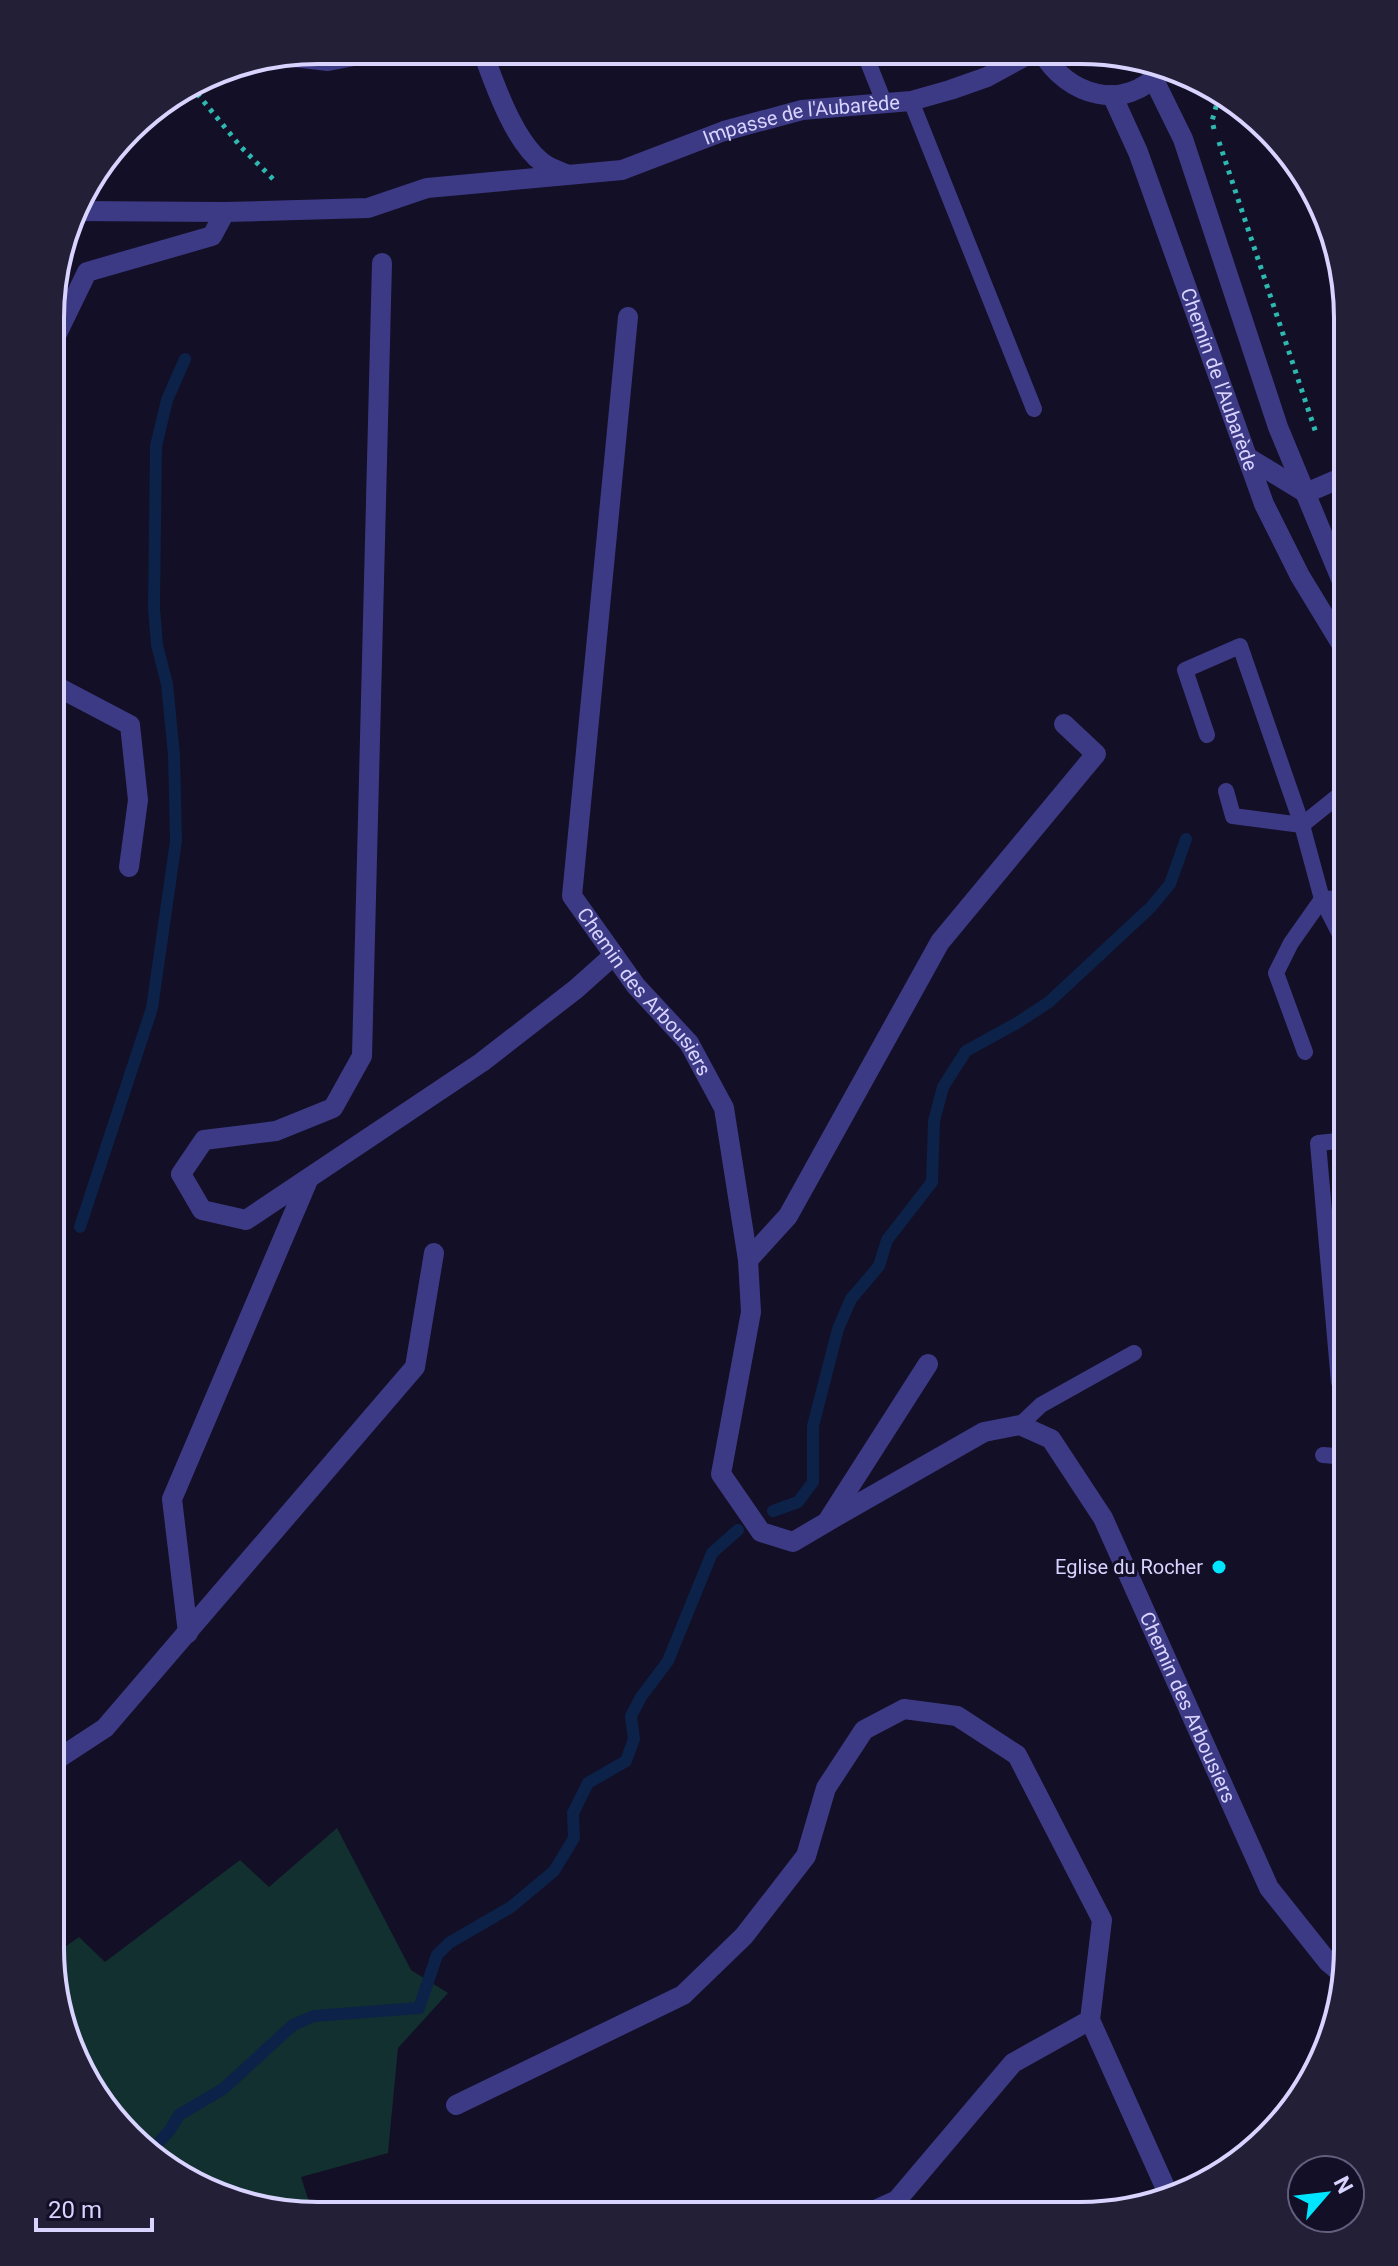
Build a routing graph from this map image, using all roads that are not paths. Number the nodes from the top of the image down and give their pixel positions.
1 (487, 64) edge
2 (869, 64) edge
3 (1011, 64) edge
4 (1049, 64) edge
5 (1157, 77) edge
6 (1158, 77) edge
7 (1112, 95) junction
8 (911, 101) junction
9 (884, 102) junction
10 (566, 174) junction
11 (88, 211) edge
12 (225, 212) junction
13 (382, 263) dead end
14 (628, 317) dead end
15 (64, 319) edge
16 (1034, 409) dead end
17 (1247, 457) junction
18 (1334, 481) edge
19 (1306, 493) junction
20 (1334, 561) edge
21 (1334, 632) edge
22 (64, 690) edge
23 (1064, 724) dead end
24 (1207, 735) dead end
25 (1226, 791) dead end
26 (1334, 799) edge
27 (1302, 825) junction
28 (129, 867) dead end
29 (1322, 899) junction
30 (1334, 899) edge
31 (1334, 922) edge
32 (614, 955) junction
33 (1305, 1052) dead end
34 (1334, 1141) edge
35 (308, 1180) junction
36 (434, 1253) dead end
37 (748, 1260) junction
38 (1333, 1318) edge
39 (1134, 1353) dead end
40 (928, 1364) dead end
41 (1020, 1425) junction
42 (1323, 1455) dead end
43 (1333, 1456) edge
44 (827, 1522) junction
45 (188, 1633) junction
46 (64, 1755) edge
47 (1333, 1966) edge
48 (1090, 2020) junction
49 (456, 2105) dead end
50 (1165, 2187) edge
51 (893, 2202) edge

1 - 10 street
2 - 9 lane
3 - 8 street, Impasse de l'Aubarède
4 - 7 street
5 - 7 street, Chemin de l'Aubarède
6 - 19 street, Chemin de l'Aubarède
7 - 17 street, Chemin de l'Aubarède
8 - 9 street, Impasse de l'Aubarède
8 - 16 lane
9 - 10 street, Impasse de l'Aubarède
10 - 12 street, Impasse de l'Aubarède
11 - 12 street, Impasse de l'Aubarède
12 - 15 street
13 - 35 street
14 - 32 street, Chemin des Arbousiers
17 - 19 street
17 - 21 street, Chemin de l'Aubarède
18 - 19 street
19 - 20 street, Chemin de l'Aubarède
22 - 28 street
23 - 37 street
24 - 27 lane
25 - 27 lane
26 - 27 lane
27 - 29 lane
29 - 30 lane
29 - 31 lane
29 - 33 lane
32 - 35 street
32 - 37 street, Chemin des Arbousiers
34 - 38 lane
35 - 45 street
36 - 45 street
37 - 44 street, Chemin des Arbousiers
39 - 41 lane
40 - 44 street, Chemin des Arbousiers
41 - 44 street, Chemin des Arbousiers
41 - 47 street, Chemin des Arbousiers
42 - 43 lane
45 - 46 street
48 - 49 street
48 - 50 street
48 - 51 street

